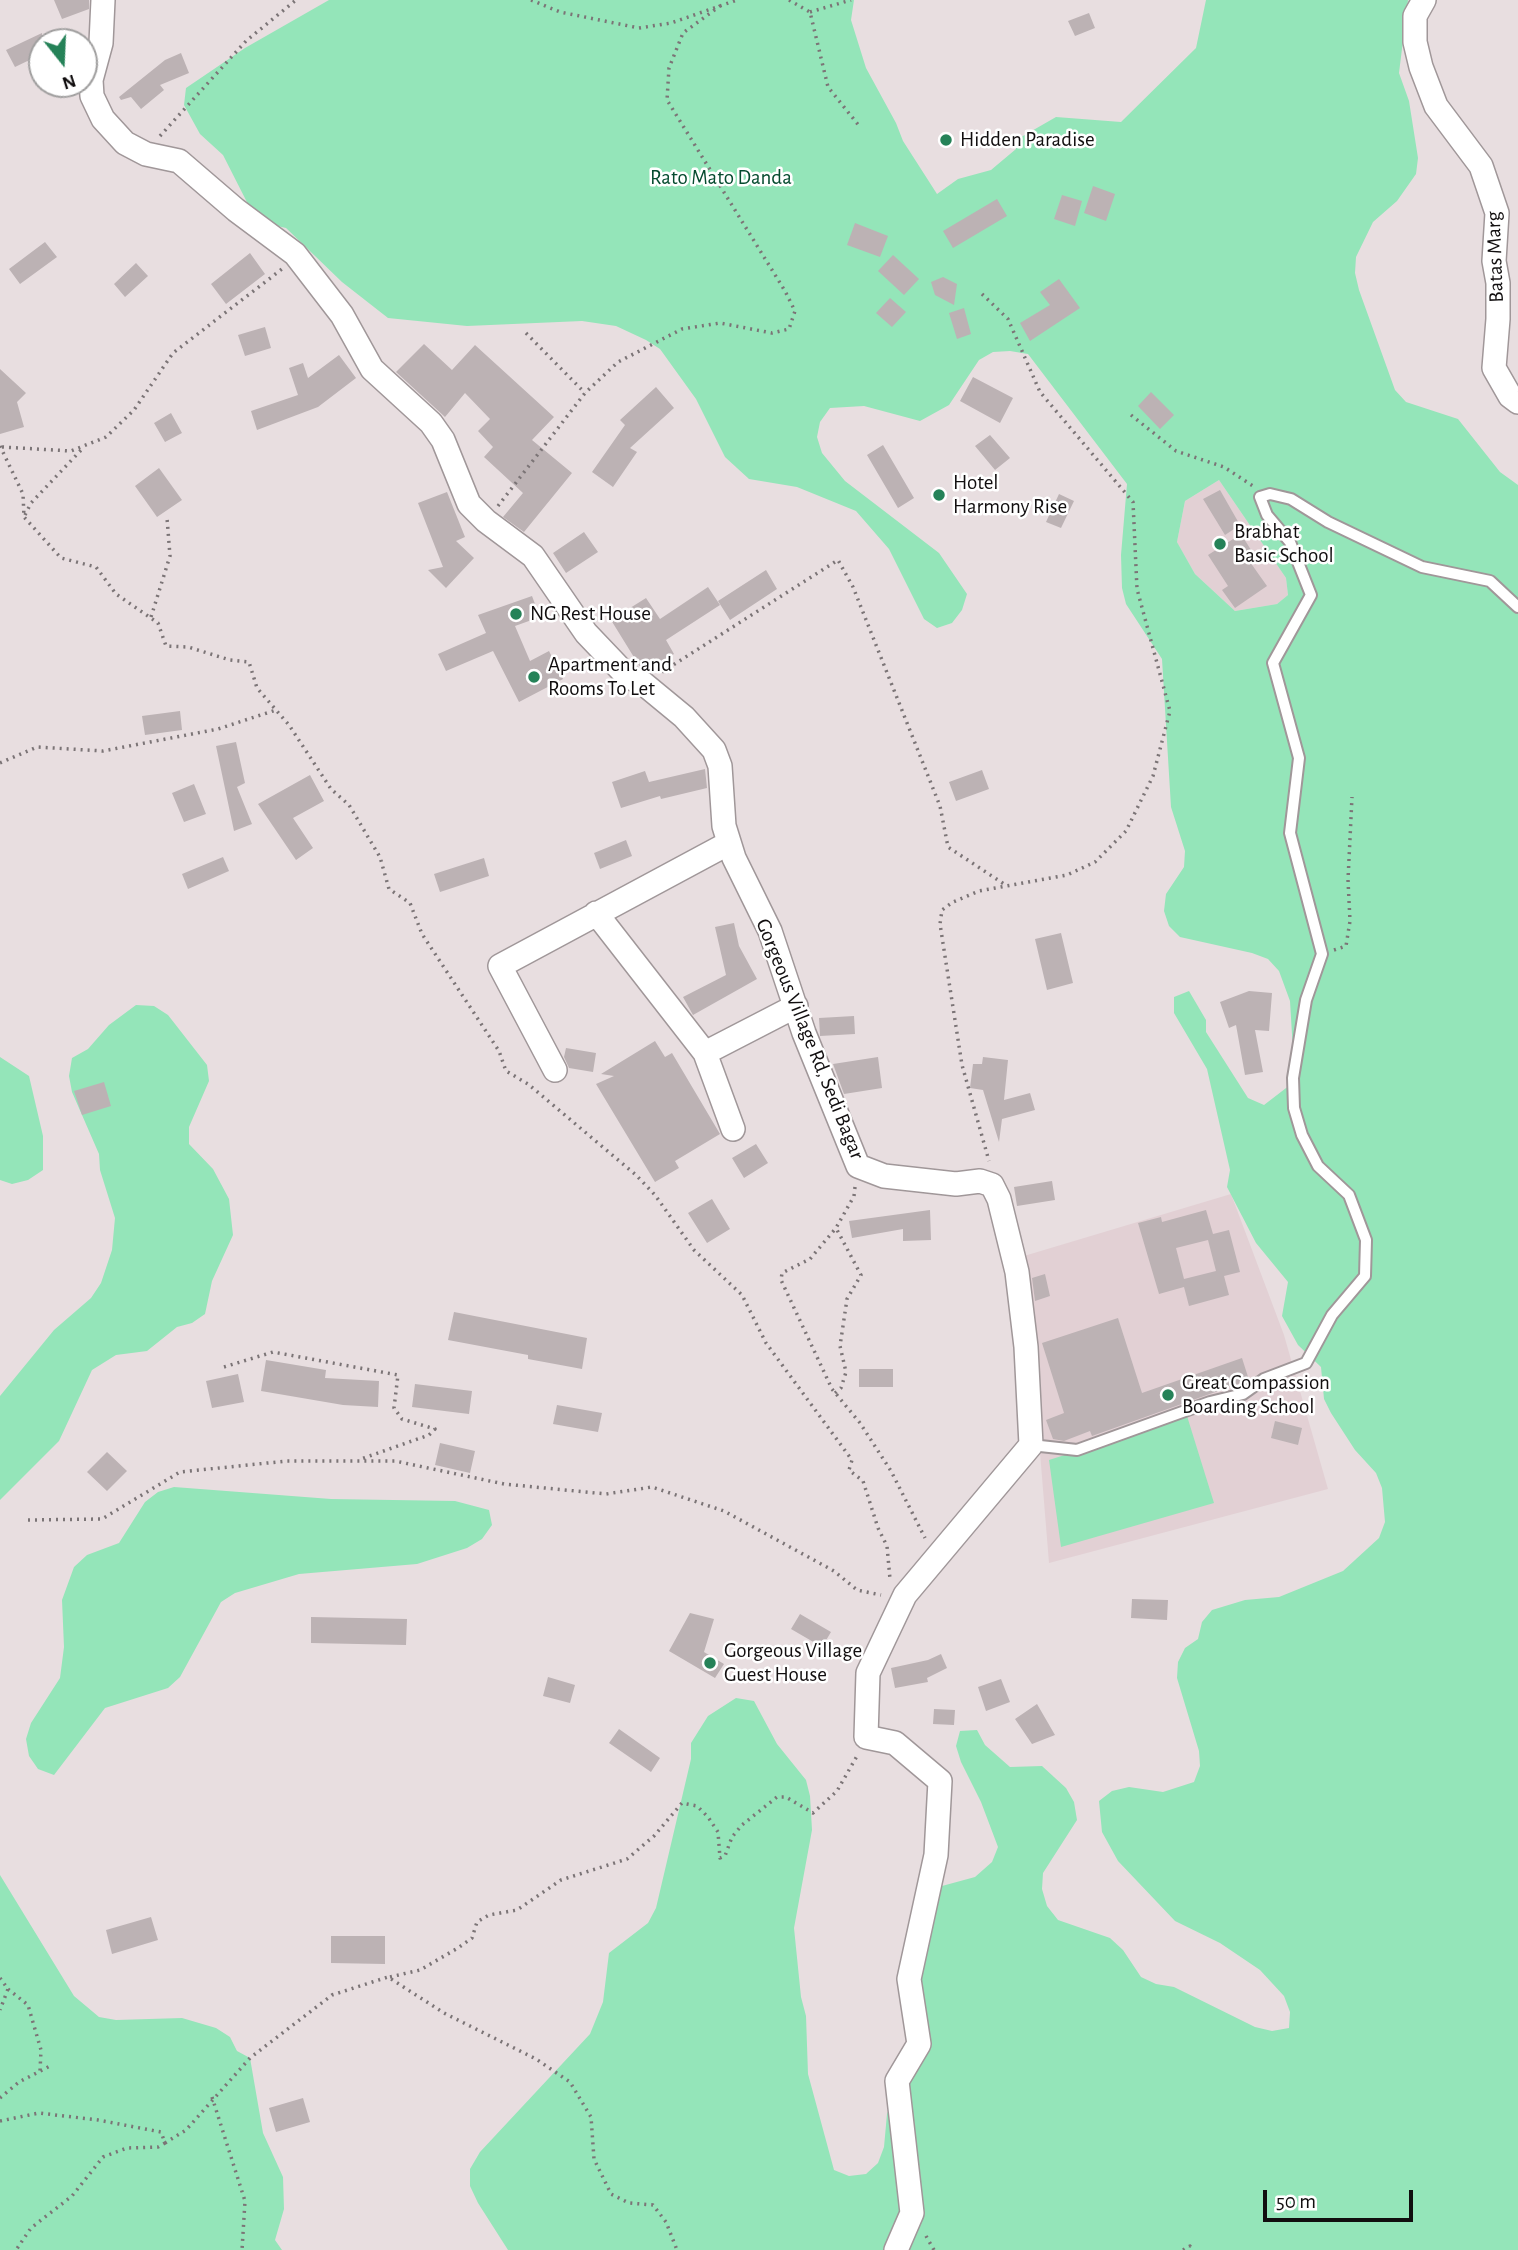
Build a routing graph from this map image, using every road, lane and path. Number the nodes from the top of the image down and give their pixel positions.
1 (103, 0) edge
2 (296, 0) edge
3 (531, 0) edge
4 (737, 0) edge
5 (789, 0) edge
6 (850, 0) edge
7 (1424, 0) edge
8 (720, 6) junction
9 (810, 12) junction
10 (860, 127) dead end
11 (146, 155) junction
12 (295, 254) junction
13 (982, 294) dead end
14 (526, 333) dead end
15 (585, 393) junction
16 (1518, 402) edge
17 (1131, 415) dead end
18 (1, 446) edge
19 (85, 446) junction
20 (1260, 496) junction
21 (24, 517) junction
22 (167, 517) dead end
23 (486, 521) junction
24 (1518, 607) edge
25 (150, 618) junction
26 (644, 684) junction
27 (276, 710) junction
28 (0, 763) edge
29 (1352, 797) dead end
30 (729, 844) junction
31 (1009, 887) junction
32 (596, 914) junction
33 (1322, 954) junction
34 (796, 1006) junction
35 (705, 1053) junction
36 (555, 1070) dead end
37 (733, 1129) dead end
38 (858, 1166) junction
39 (992, 1185) junction
40 (836, 1228) junction
41 (225, 1367) dead end
42 (835, 1393) junction
43 (1031, 1445) junction
44 (359, 1460) junction
45 (28, 1520) dead end
46 (936, 1559) junction
47 (890, 1602) junction
48 (866, 1737) junction
49 (388, 1977) junction
50 (0, 1978) edge
51 (8, 1989) junction
52 (0, 2010) edge
53 (51, 2065) dead end
54 (40, 2071) junction
55 (212, 2097) junction
56 (0, 2098) edge
57 (0, 2120) edge
58 (165, 2143) junction
59 (16, 2250) edge
60 (242, 2250) edge
61 (677, 2250) edge
62 (896, 2250) edge
63 (1183, 2250) edge
64 (1192, 2250) edge

1 - 11 street, Gorgeous Village Rd, Sedi Bagar
2 - 11 path
3 - 8 path
4 - 8 path
5 - 9 path
6 - 9 path
7 - 16 street, Batas Marg
8 - 15 path
9 - 10 path
11 - 12 street, Gorgeous Village Rd, Sedi Bagar
12 - 19 path
12 - 23 street, Gorgeous Village Rd, Sedi Bagar
13 - 31 path
14 - 15 path
15 - 23 path
17 - 20 path
18 - 19 path
18 - 21 path
19 - 21 path
20 - 24 lane
20 - 33 lane
21 - 25 path
22 - 25 path
23 - 26 street, Gorgeous Village Rd, Sedi Bagar
25 - 27 path
26 - 30 street, Gorgeous Village Rd, Sedi Bagar
26 - 31 path
27 - 28 path
27 - 47 path
29 - 33 path
30 - 32 street
30 - 34 street, Gorgeous Village Rd, Sedi Bagar
31 - 39 path
32 - 35 street
32 - 36 street
33 - 43 lane
34 - 35 street
34 - 38 street, Gorgeous Village Rd, Sedi Bagar
35 - 37 street
38 - 39 street, Gorgeous Village Rd, Sedi Bagar
38 - 40 path
39 - 43 street
40 - 42 path
40 - 42 path
41 - 44 path
42 - 46 path
43 - 46 street
44 - 45 path
44 - 47 path
46 - 47 street
47 - 48 street
48 - 49 path
48 - 62 street
49 - 55 path
49 - 61 path
50 - 51 path
51 - 52 path
51 - 54 path
53 - 54 path
54 - 56 path
55 - 58 path
55 - 60 path
57 - 58 path
58 - 59 path
63 - 64 path

